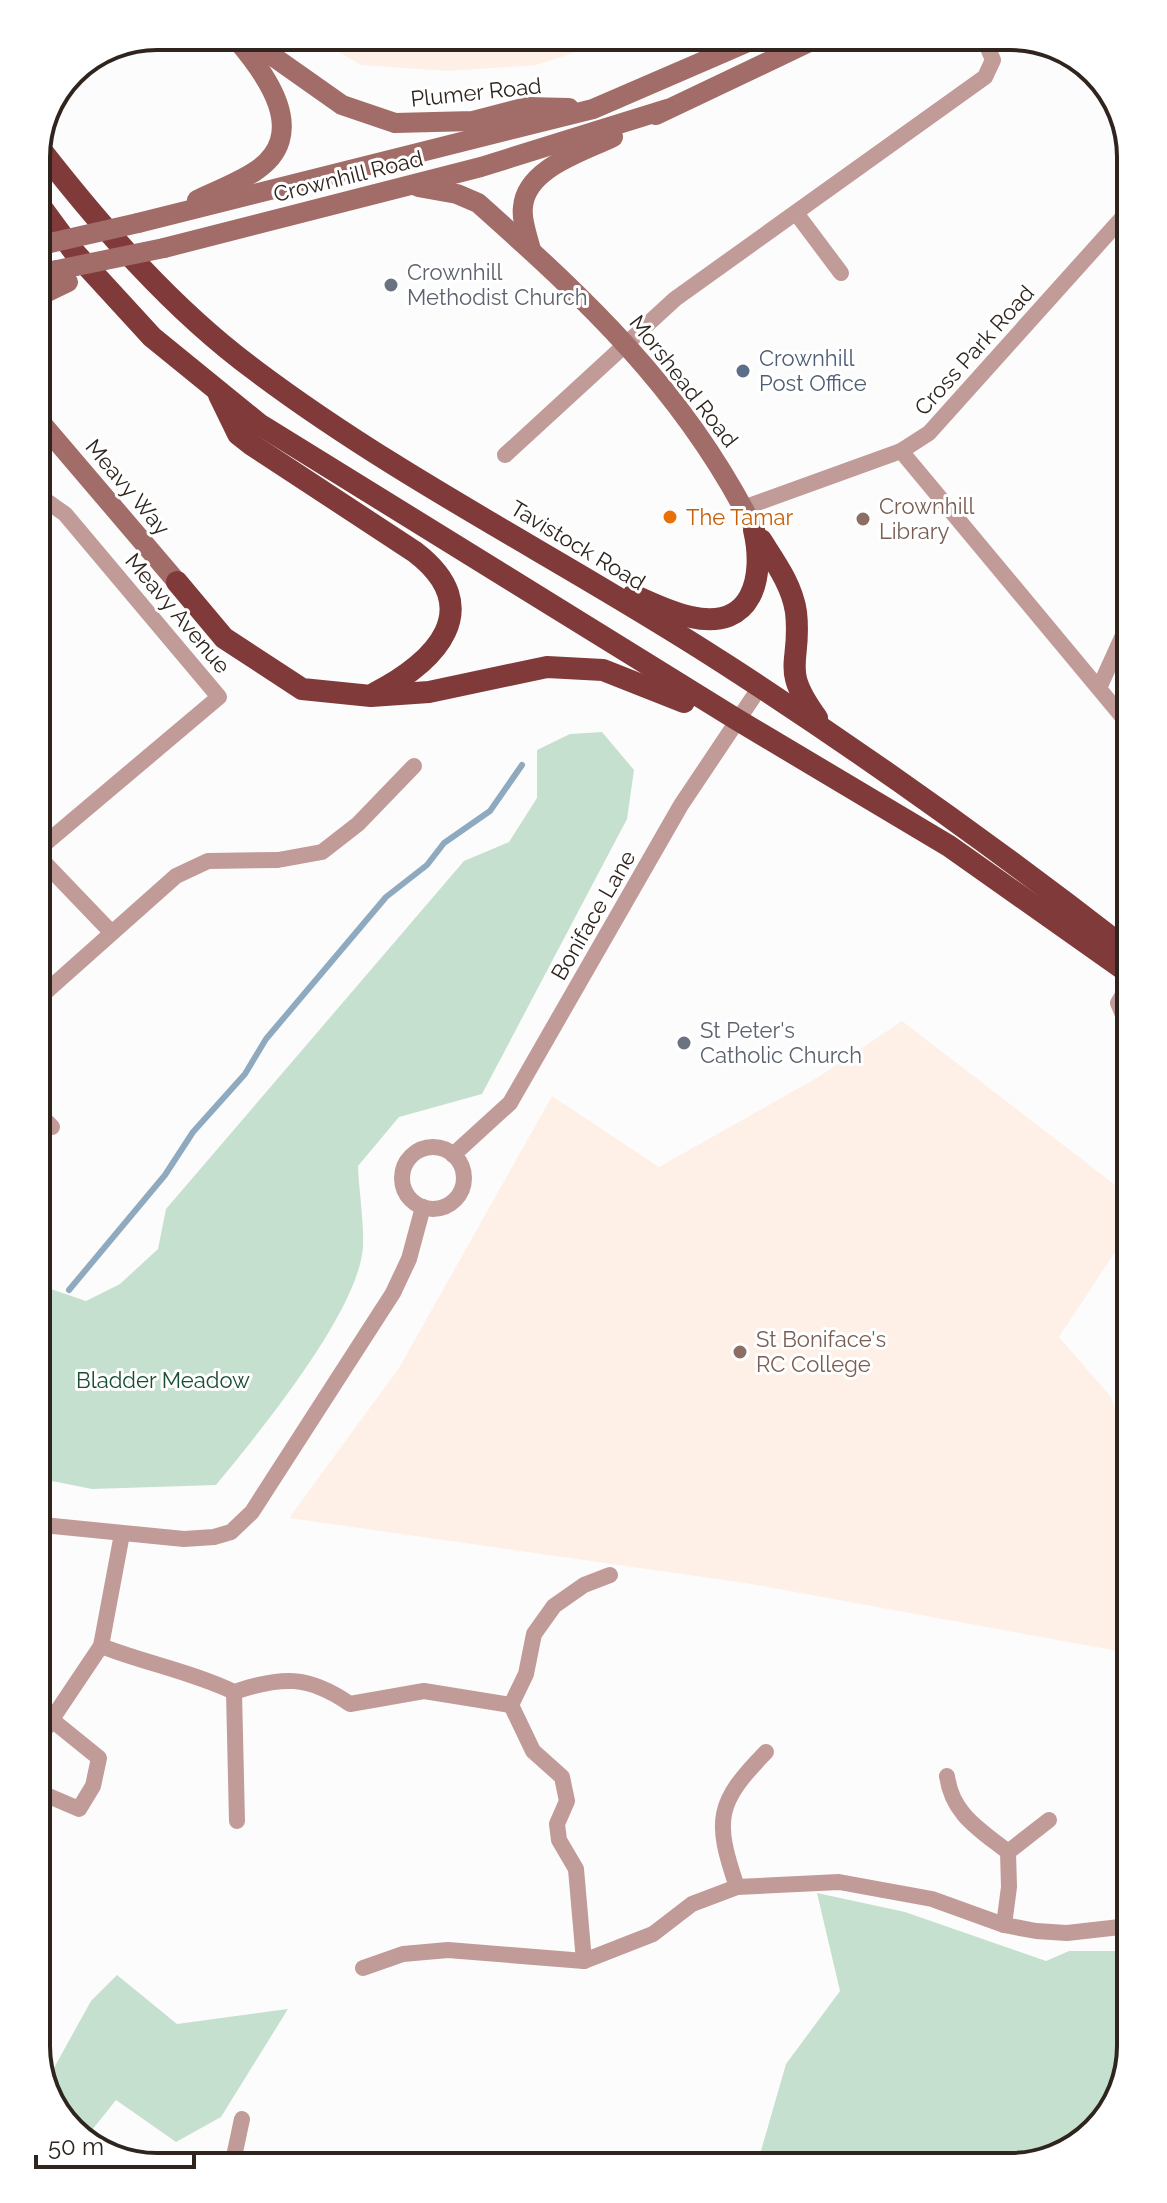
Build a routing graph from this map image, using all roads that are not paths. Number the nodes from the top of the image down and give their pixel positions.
1 (245, 50) edge
2 (264, 50) edge
3 (730, 50) edge
4 (792, 50) edge
5 (989, 50) edge
6 (593, 109) junction
7 (667, 109) junction
8 (50, 162) edge
9 (408, 185) junction
10 (796, 213) junction
11 (165, 215) junction
12 (50, 219) edge
13 (1117, 224) edge
14 (50, 243) edge
15 (531, 250) junction
16 (841, 273) dead end
17 (50, 276) edge
18 (63, 276) junction
19 (50, 286) edge
20 (625, 342) junction
21 (216, 391) junction
22 (50, 432) edge
23 (901, 451) junction
24 (505, 455) dead end
25 (50, 503) edge
26 (749, 519) junction
27 (570, 570) junction
28 (177, 582) joint
29 (1117, 648) edge
30 (1100, 686) junction
31 (760, 687) junction
32 (371, 696) junction
33 (1117, 709) edge
34 (732, 716) junction
35 (825, 728) junction
36 (414, 766) dead end
37 (50, 840) edge
38 (50, 868) edge
39 (110, 931) junction
40 (1117, 942) edge
41 (1117, 965) edge
42 (50, 988) edge
43 (453, 1155) junction
44 (423, 1207) junction
45 (50, 1526) edge
46 (122, 1534) junction
47 (610, 1575) dead end
48 (101, 1646) junction
49 (234, 1692) junction
50 (511, 1705) junction
51 (50, 1722) edge
52 (50, 1726) edge
53 (766, 1752) dead end
54 (947, 1776) dead end
55 (50, 1797) edge
56 (1049, 1820) dead end
57 (237, 1821) dead end
58 (1008, 1852) junction
59 (737, 1887) junction
60 (1004, 1925) junction
61 (1117, 1927) edge
62 (584, 1961) junction
63 (363, 1968) dead end
64 (242, 2119) dead end
65 (235, 2153) edge

1 - 11 main road
2 - 6 main road, Plumer Road
3 - 6 main road, Crownhill Road
4 - 7 main road
5 - 10 street
6 - 11 main road, Crownhill Road
7 - 9 main road, Crownhill Road
7 - 15 main road
8 - 27 highway, Tavistock Road
9 - 15 main road, Morshead Road
9 - 18 main road, Crownhill Road, bridge
10 - 16 street
10 - 20 street
11 - 14 main road, Crownhill Road, bridge
12 - 21 highway
13 - 23 street, Cross Park Road
15 - 20 main road, Morshead Road
17 - 18 main road, Crownhill Road
18 - 19 main road
20 - 24 street
20 - 26 main road, Morshead Road
21 - 32 highway
21 - 34 highway
22 - 28 main road, Meavy Way
23 - 26 street, Cross Park Road
23 - 30 street
25 - 37 street, Meavy Avenue
26 - 27 highway
26 - 35 highway
27 - 31 highway, Tavistock Road
28 - 32 highway
29 - 30 street
30 - 33 street
31 - 34 street, Boniface Lane
31 - 35 highway, Tavistock Road
32 - 34 highway
34 - 41 highway
34 - 43 street, Boniface Lane
35 - 40 highway, Tavistock Road
36 - 39 street
38 - 39 street
39 - 42 street
43 - 44 street
43 - 44 street
44 - 46 street
45 - 46 street
46 - 48 street
47 - 50 street
48 - 49 street
48 - 51 street
49 - 50 street
49 - 57 street
50 - 62 street
52 - 55 street
53 - 59 street
54 - 58 street
56 - 58 street
58 - 60 street
59 - 60 street
59 - 62 street
60 - 61 street
62 - 63 street
64 - 65 street

